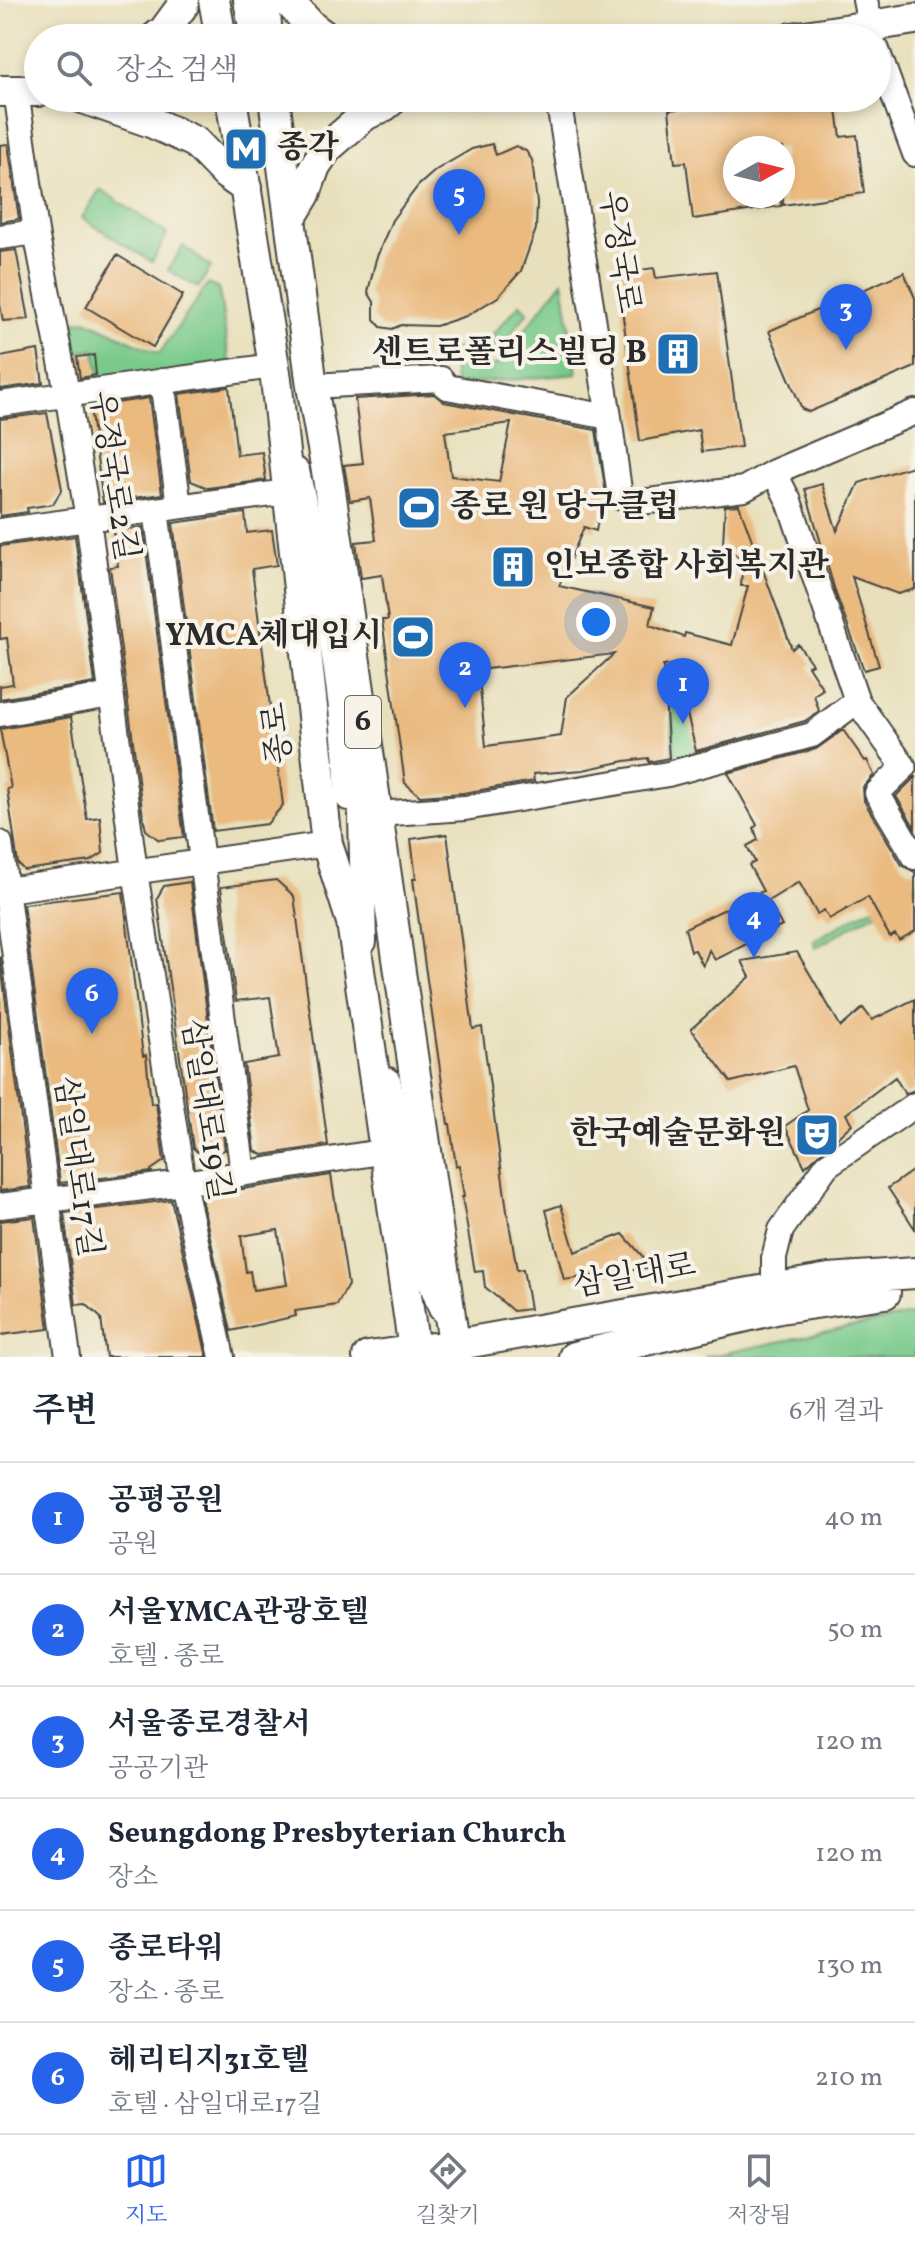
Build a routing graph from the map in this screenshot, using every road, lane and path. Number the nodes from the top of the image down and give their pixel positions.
1 (183, 0) edge
2 (214, 0) edge
3 (246, 0) edge
4 (264, 0) edge
5 (287, 0) edge
6 (915, 19) edge
7 (168, 24) edge
8 (218, 24) edge
9 (250, 24) edge
10 (266, 24) edge
11 (309, 24) edge
12 (891, 24) edge
13 (891, 86) edge
14 (18, 91) edge
15 (123, 112) edge
16 (233, 112) edge
17 (276, 112) edge
18 (371, 112) edge
19 (560, 112) edge
20 (915, 154) edge
21 (246, 188) junction
22 (290, 219) junction
23 (36, 232) junction
24 (0, 237) edge
25 (275, 372) junction
26 (162, 381) junction
27 (312, 386) junction
28 (67, 393) junction
29 (0, 404) edge
30 (915, 412) edge
31 (609, 417) junction
32 (774, 472) junction
33 (287, 492) junction
34 (168, 508) junction
35 (88, 519) junction
36 (0, 531) edge
37 (111, 695) junction
38 (857, 701) junction
39 (361, 708) junction
40 (0, 714) edge
41 (889, 749) junction
42 (915, 749) edge
43 (377, 814) junction
44 (0, 843) edge
45 (327, 844) junction
46 (915, 857) edge
47 (204, 862) junction
48 (135, 871) junction
49 (2, 891) edge
50 (352, 922) junction
51 (915, 1105) edge
52 (387, 1151) junction
53 (243, 1173) junction
54 (183, 1183) junction
55 (49, 1200) junction
56 (0, 1206) edge
57 (915, 1273) edge
58 (774, 1288) junction
59 (915, 1292) edge
60 (455, 1351) edge
61 (414, 1354) edge
62 (68, 1357) edge
63 (222, 1357) edge
64 (368, 1357) edge
65 (574, 1357) edge

1 - 7 main road
2 - 8 main road
3 - 9 street
4 - 10 main road
5 - 11 main road
6 - 12 main road
13 - 20 street
14 - 23 street, 우정국로2길
15 - 21 main road
16 - 21 main road, 종로 / 6
17 - 22 main road, 6
18 - 22 main road
19 - 31 street, 우정국로
21 - 25 main road, 종로 / 6
22 - 27 main road, 6
23 - 24 street
23 - 28 street, 우정국로2길
25 - 26 street
25 - 33 main road, 종로 / 6
25 - 50 street
26 - 28 street
26 - 34 street
27 - 31 street
27 - 39 main road, 6
28 - 29 street
28 - 35 street, 우정국로2길
30 - 32 street
31 - 32 street, 우정국로
32 - 38 street
33 - 34 street
33 - 45 main road, 종로 / 6
34 - 35 street
34 - 47 street
35 - 36 street
35 - 37 street, 우정국로2길
37 - 40 street
37 - 48 street, 우정국로2길
38 - 41 street
38 - 43 street
39 - 43 main road, 6
39 - 60 street
41 - 42 street
41 - 46 street
43 - 60 main road, 6
44 - 49 street, 삼일대로17길
45 - 47 street
45 - 50 main road, 종로 / 6
47 - 48 street
47 - 53 street
48 - 49 street
48 - 54 street, 삼일대로19길
49 - 55 street, 삼일대로17길
50 - 52 main road, 종로 / 6
51 - 58 street
52 - 53 street
52 - 61 main road, 종로 / 6
53 - 54 street
54 - 55 street
54 - 63 street, 삼일대로19길
55 - 56 street
55 - 62 street, 삼일대로17길
57 - 58 main road, 삼일대로
58 - 60 main road, 삼일대로
59 - 65 main road, 삼일대로
60 - 61 main road, 삼일대로
61 - 64 main road, 삼일대로

